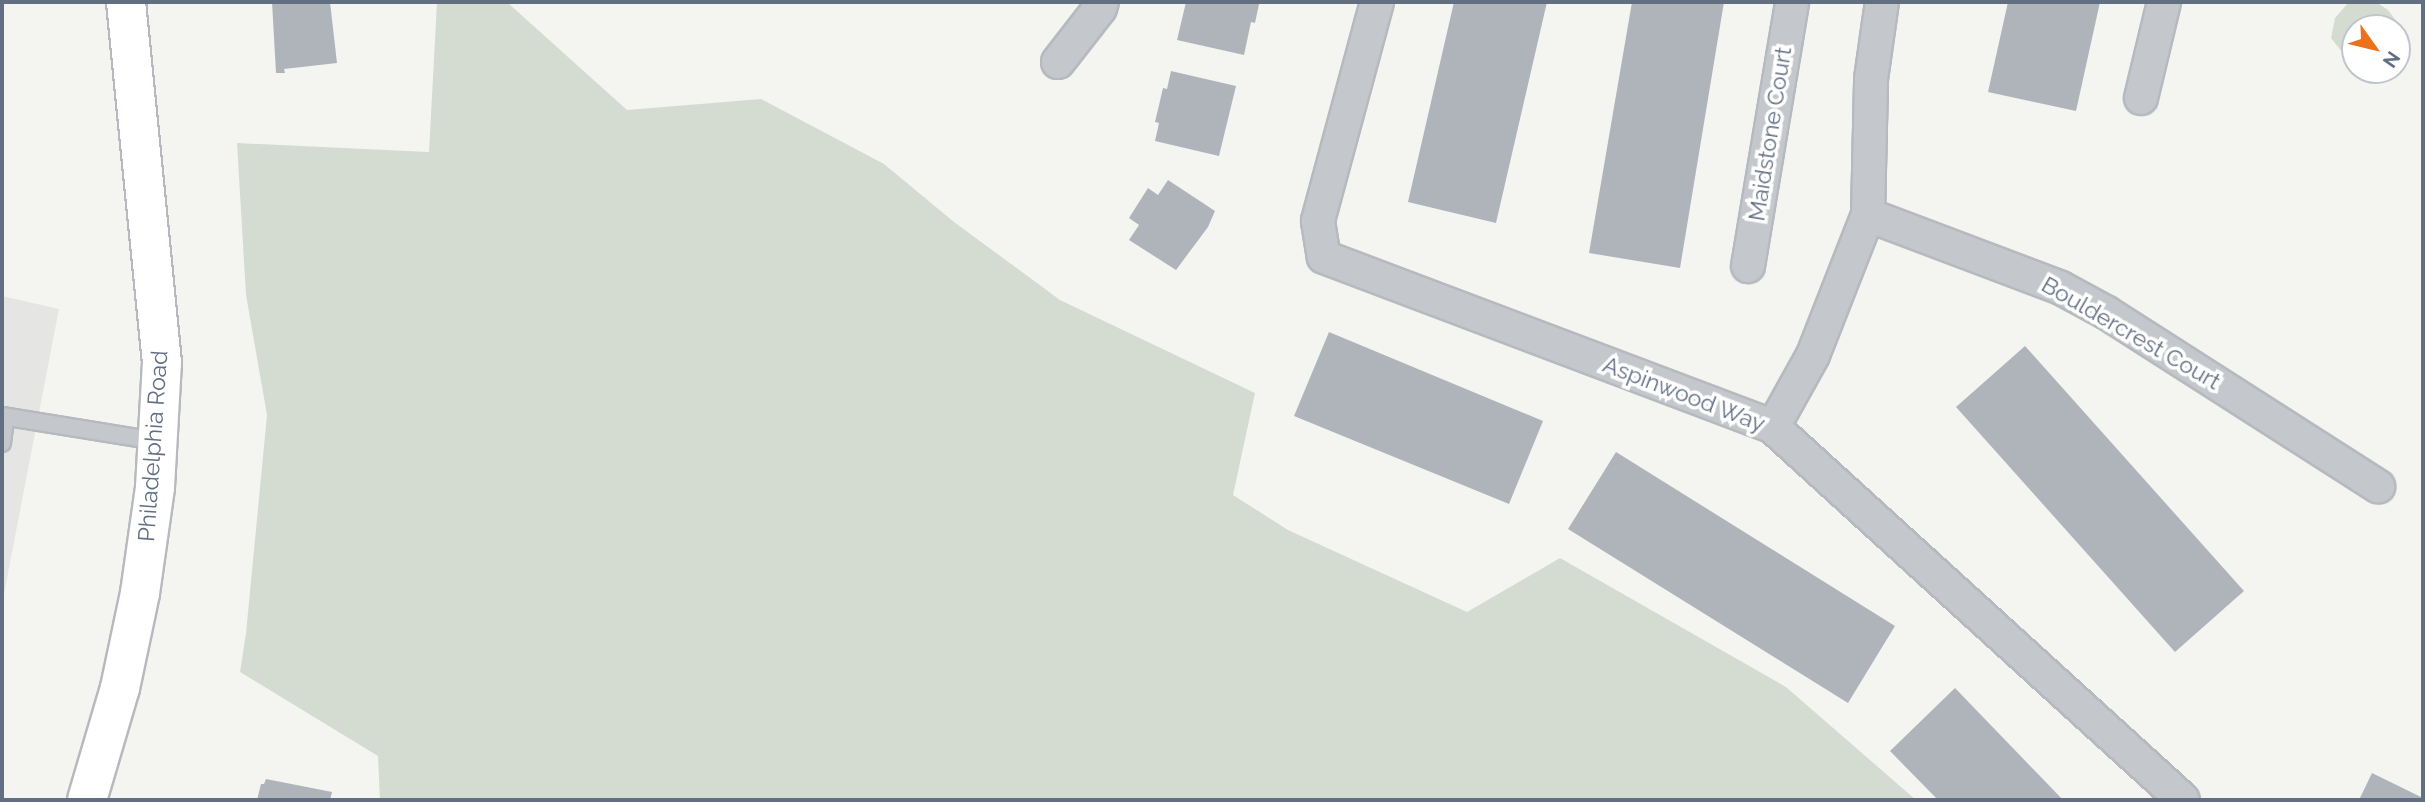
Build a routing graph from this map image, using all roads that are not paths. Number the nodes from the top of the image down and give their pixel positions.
1 (125, 2) edge
2 (1102, 2) edge
3 (1377, 2) edge
4 (1792, 2) edge
5 (1882, 2) edge
6 (2164, 2) edge
7 (1058, 62) dead end
8 (2141, 98) dead end
9 (1868, 215) junction
10 (1748, 266) dead end
11 (4, 416) edge
12 (1773, 426) junction
13 (157, 441) junction
14 (2, 443) edge
15 (2378, 486) dead end
16 (87, 800) edge
17 (2183, 800) edge

1 - 13 main road, Philadelphia Road
2 - 7 street
3 - 12 street, Aspinwood Way
4 - 10 street, Maidstone Court
5 - 9 street
6 - 8 street
9 - 12 street
9 - 15 street, Bouldercrest Court
11 - 13 lane
11 - 14 lane
12 - 17 street, Aspinwood Way
13 - 16 main road, Philadelphia Road

